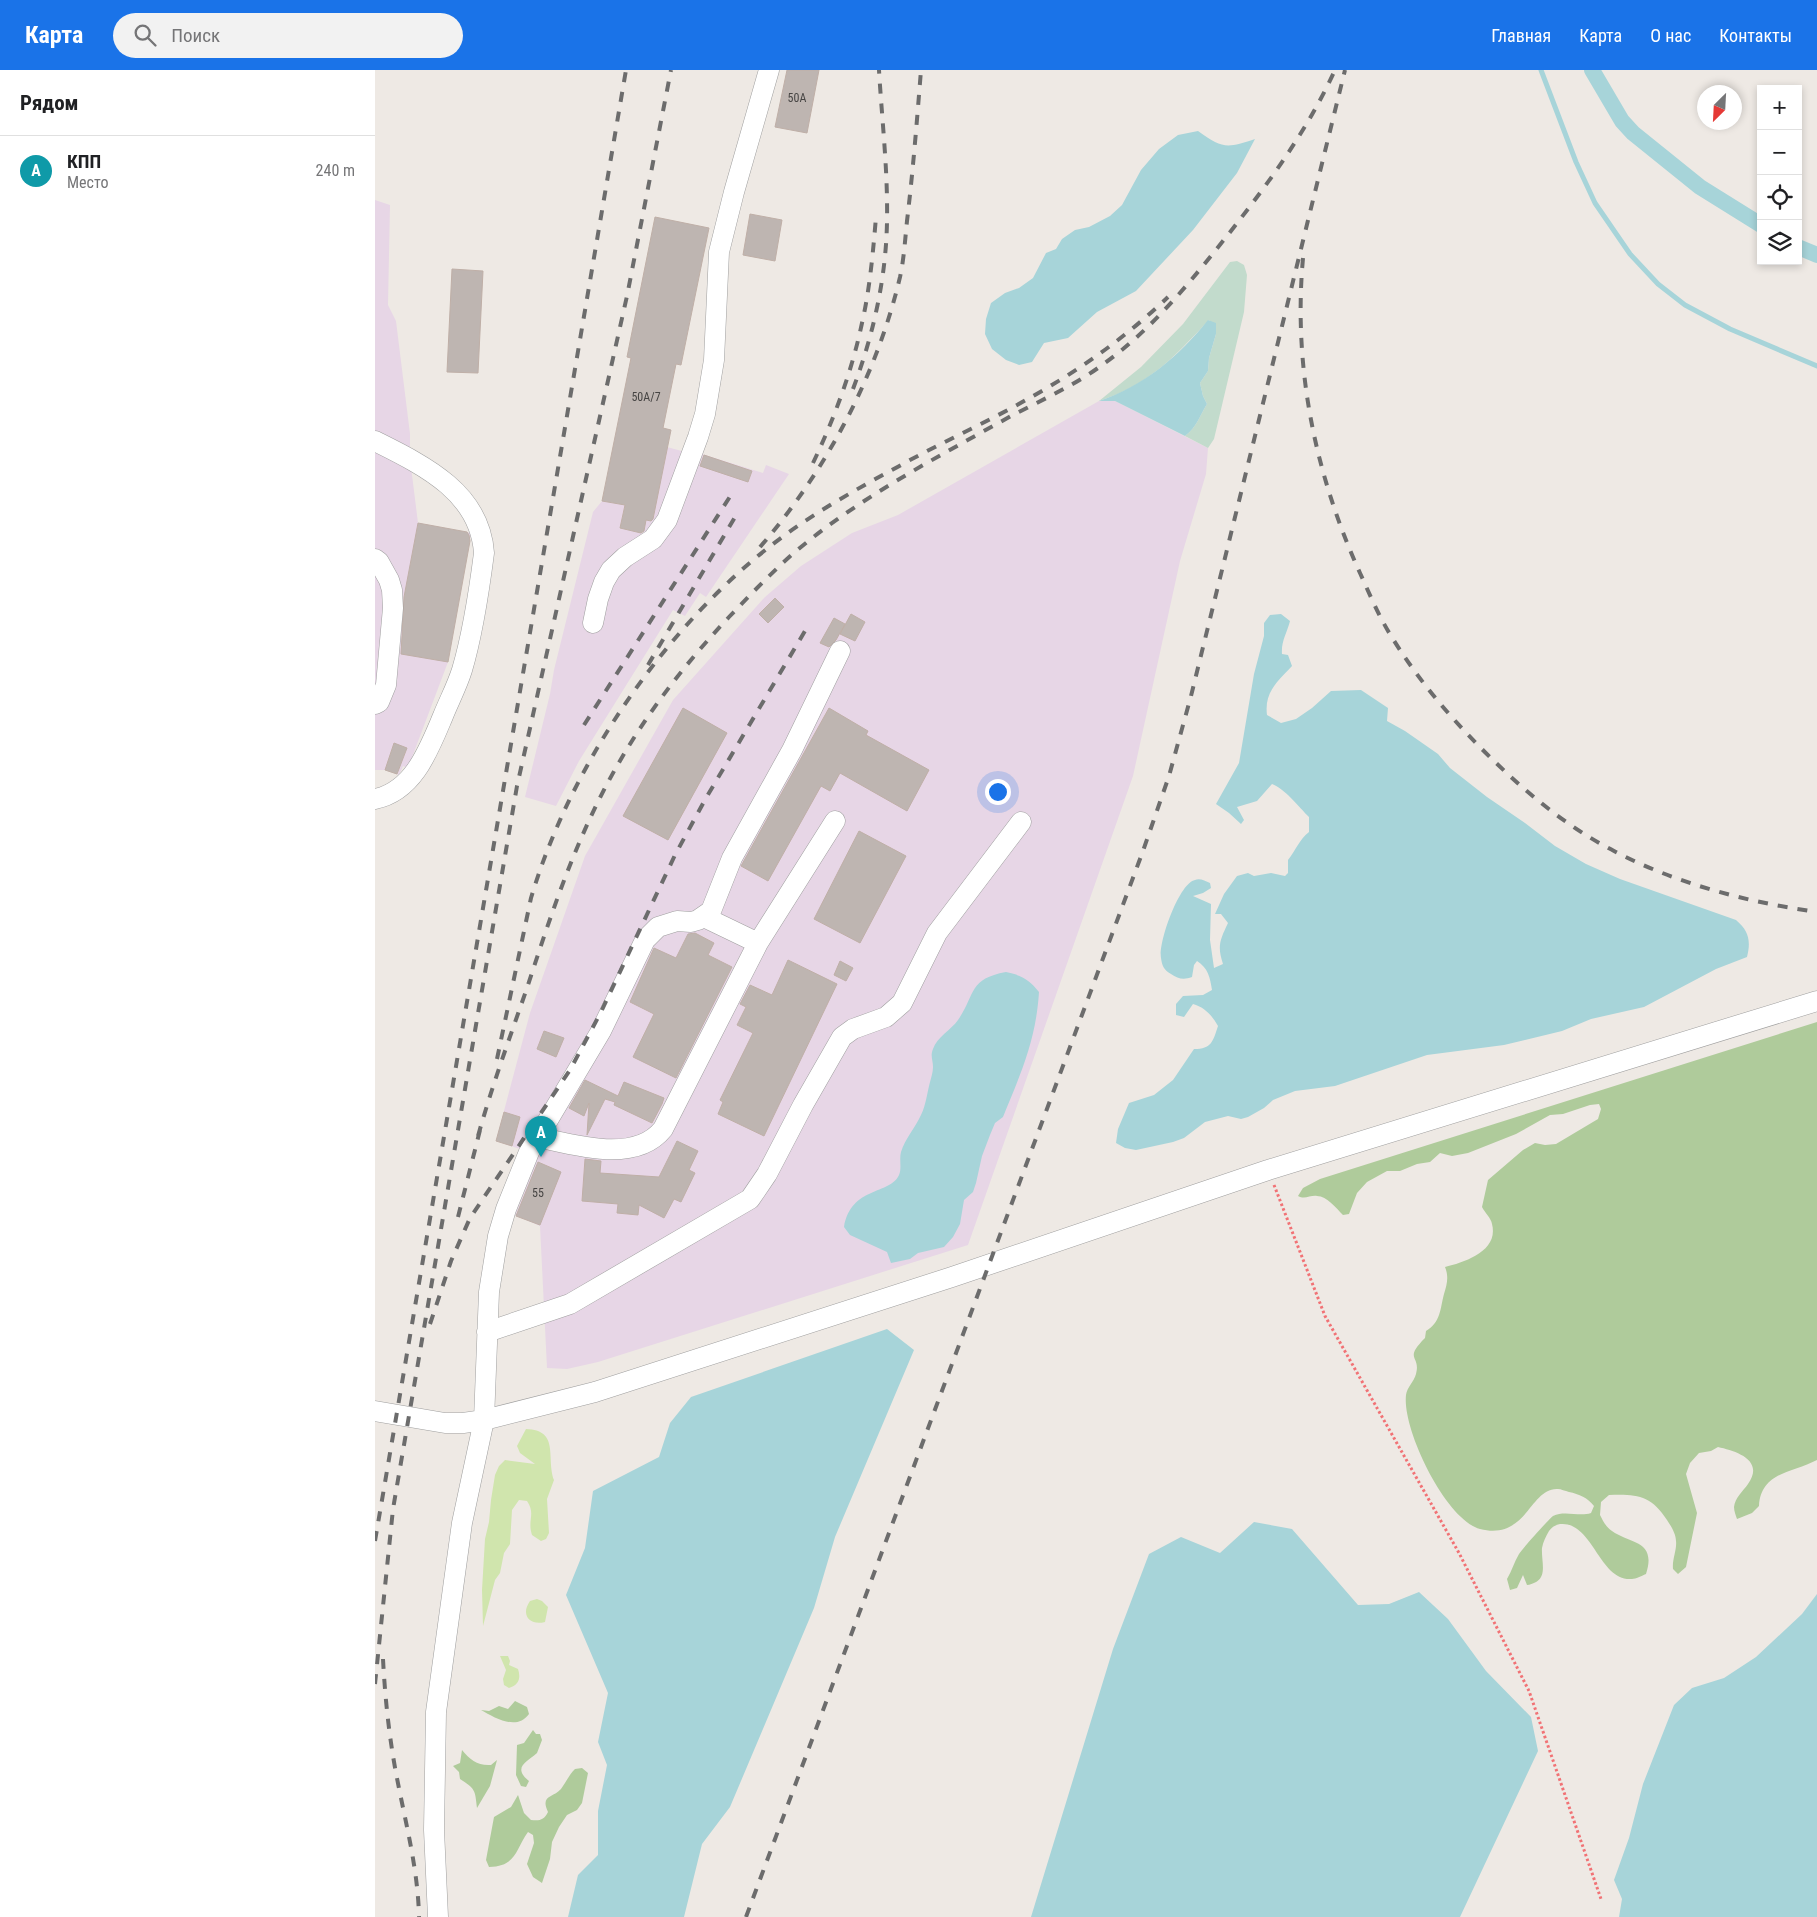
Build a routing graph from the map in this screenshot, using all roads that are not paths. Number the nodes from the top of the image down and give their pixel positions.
1 (769, 70) edge
2 (375, 440) edge
3 (375, 559) edge
4 (593, 623) dead end
5 (840, 651) dead end
6 (375, 704) edge
7 (375, 799) edge
8 (835, 821) dead end
9 (1021, 822) dead end
10 (704, 918) junction
11 (758, 943) junction
12 (1817, 1001) edge
13 (537, 1137) junction
14 (487, 1332) junction
15 (375, 1411) edge
16 (484, 1420) junction
17 (439, 1917) edge

1 - 4 street
2 - 7 street
3 - 6 street
5 - 10 street
8 - 11 street
9 - 14 street
10 - 11 street
10 - 13 street
11 - 13 street
12 - 16 street
13 - 14 street
14 - 16 street
15 - 16 street
16 - 17 street

